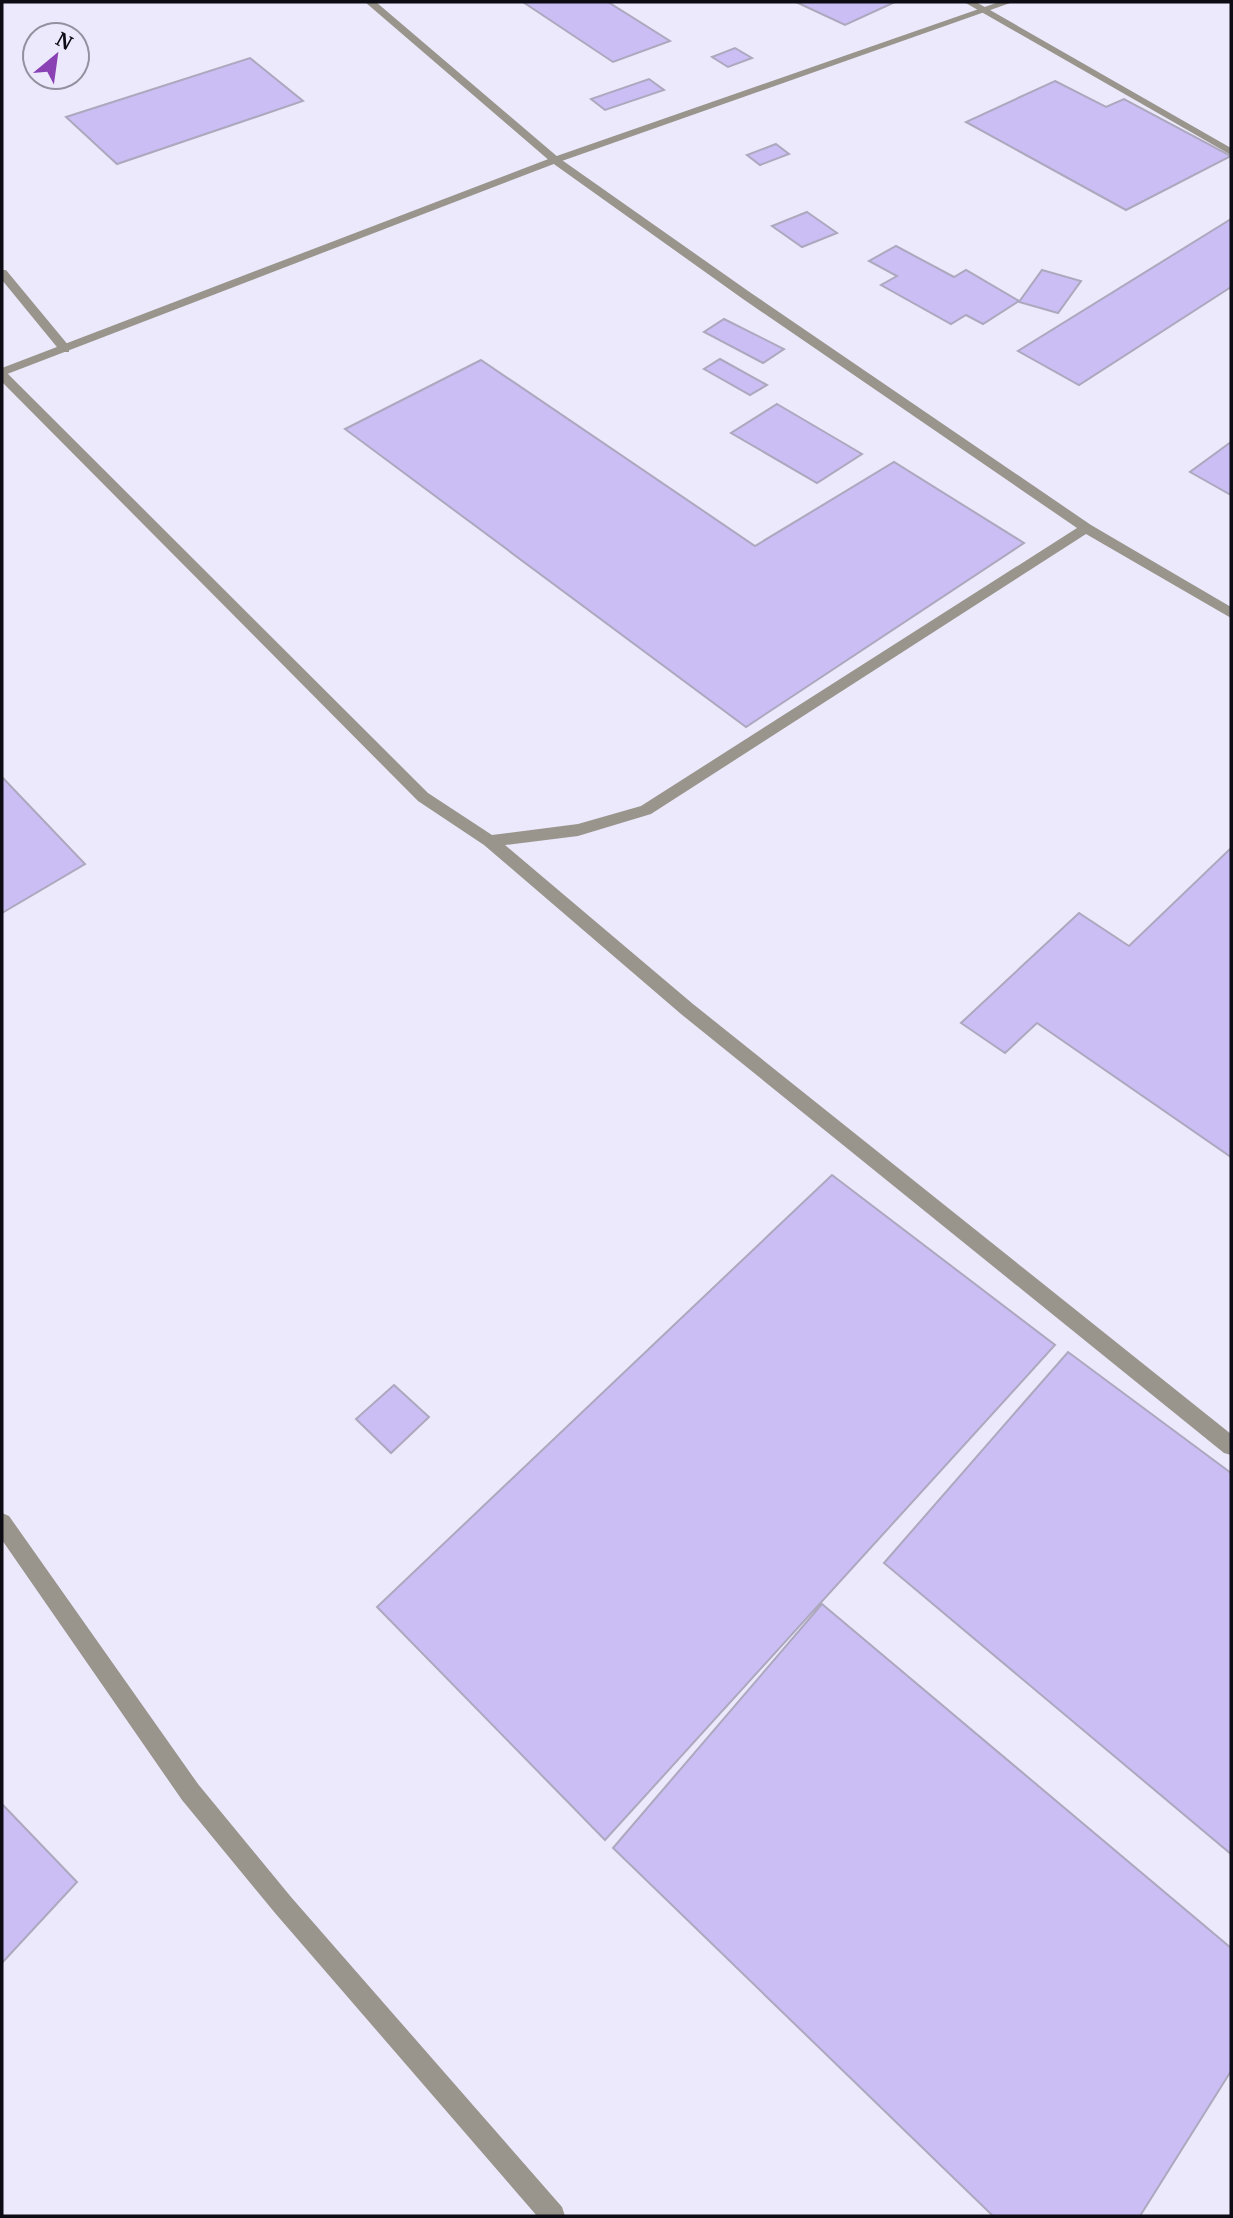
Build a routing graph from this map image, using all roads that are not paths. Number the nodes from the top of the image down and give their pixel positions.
1 (370, 2) edge
2 (969, 2) edge
3 (1008, 2) edge
4 (983, 11) junction
5 (1231, 152) edge
6 (555, 160) junction
7 (2, 274) edge
8 (65, 349) junction
9 (2, 374) edge
10 (1086, 528) junction
11 (1231, 613) edge
12 (490, 841) junction
13 (1231, 1446) edge
14 (2, 1523) edge
15 (553, 2216) edge

1 - 6 street
2 - 4 street
3 - 4 street
4 - 5 street
4 - 6 street
6 - 8 street
6 - 10 street
7 - 8 street
8 - 9 street
9 - 12 street
10 - 11 street
10 - 12 street
12 - 13 street
14 - 15 street

